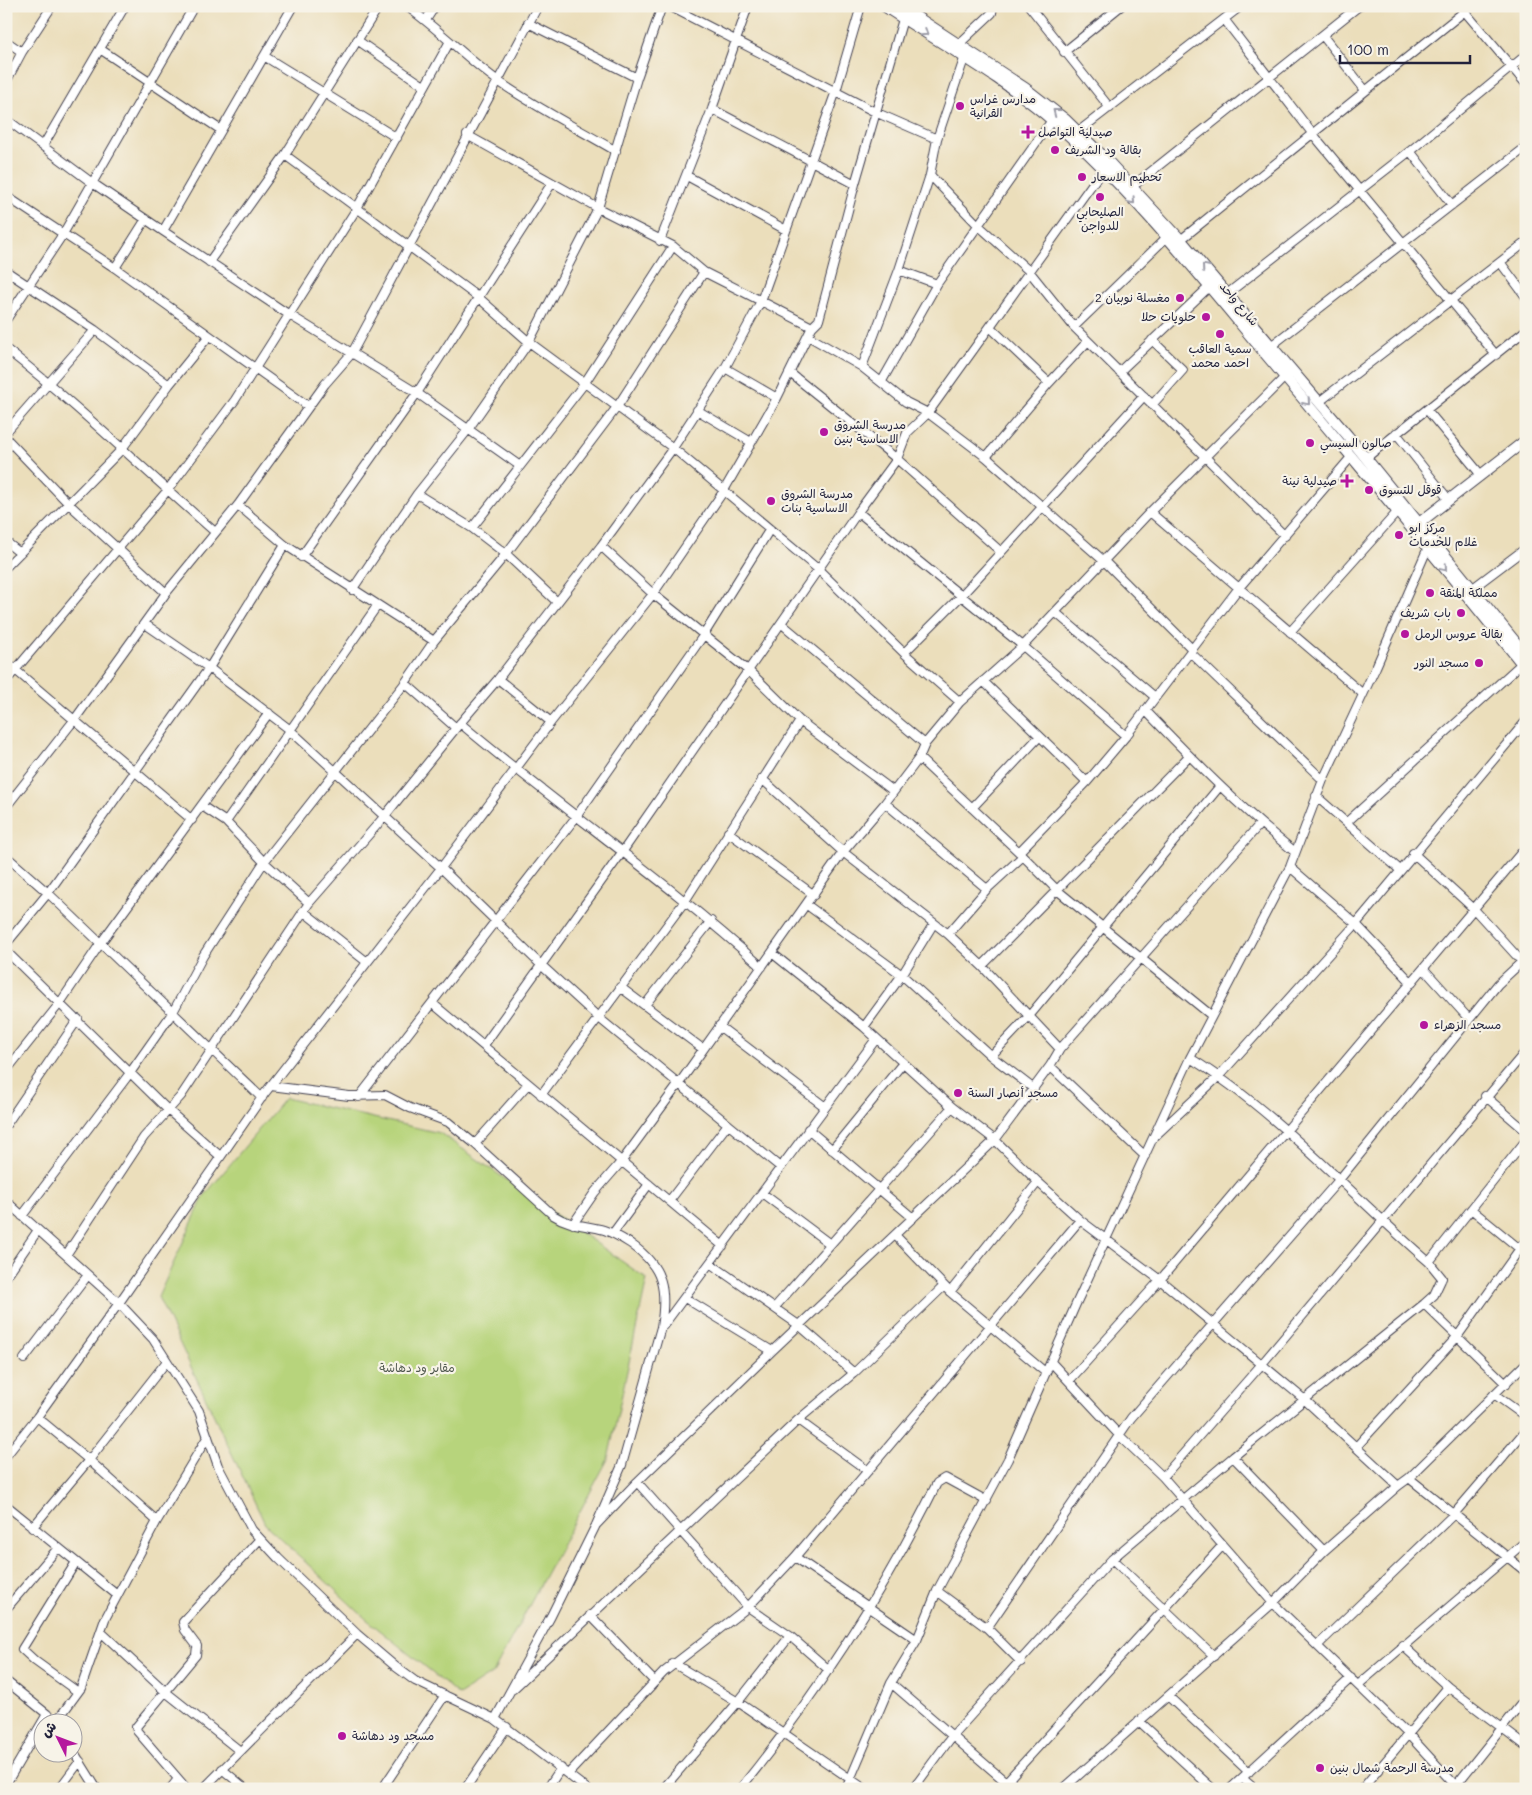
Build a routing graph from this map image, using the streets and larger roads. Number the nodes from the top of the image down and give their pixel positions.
1 (52, 6) edge
2 (125, 6) edge
3 (194, 6) edge
4 (293, 6) edge
5 (380, 6) edge
6 (406, 6) edge
7 (435, 6) edge
8 (538, 6) edge
9 (662, 6) edge
10 (669, 6) edge
11 (748, 6) edge
12 (861, 6) edge
13 (884, 6) edge
14 (900, 6) edge
15 (994, 6) edge
16 (1029, 6) edge
17 (1121, 6) edge
18 (1240, 6) edge
19 (1359, 6) edge
20 (1465, 8) edge
21 (903, 19) junction
22 (1224, 19) junction
23 (426, 20) junction
24 (528, 23) junction
25 (1323, 36) junction
26 (357, 40) junction
27 (736, 41) junction
28 (6, 42) edge
29 (449, 43) junction
30 (959, 44) junction
31 (100, 49) junction
32 (22, 52) junction
33 (1064, 52) junction
34 (1526, 55) edge
35 (264, 56) junction
36 (968, 57) junction
37 (1511, 68) junction
38 (637, 78) junction
39 (1270, 78) junction
40 (497, 80) junction
41 (6, 82) edge
42 (149, 82) junction
43 (1526, 84) edge
44 (424, 86) junction
45 (1365, 90) junction
46 (836, 91) junction
47 (324, 92) junction
48 (1110, 108) junction
49 (712, 109) junction
50 (875, 112) junction
51 (6, 119) edge
52 (1052, 120) junction
53 (221, 130) junction
54 (1080, 131) junction
55 (1312, 133) junction
56 (467, 134) junction
57 (397, 138) junction
58 (937, 139) junction
59 (43, 146) junction
60 (1526, 147) edge
61 (616, 151) junction
62 (1410, 151) junction
63 (285, 155) junction
64 (811, 162) junction
65 (1103, 169) junction
66 (930, 175) junction
67 (686, 176) junction
68 (91, 182) junction
69 (552, 183) junction
70 (855, 184) junction
71 (1133, 186) junction
72 (1359, 190) junction
73 (6, 196) edge
74 (1452, 205) junction
75 (357, 208) junction
76 (598, 208) junction
77 (146, 219) junction
78 (978, 225) junction
79 (786, 230) junction
80 (162, 231) junction
81 (63, 234) junction
82 (1169, 235) junction
83 (660, 241) junction
84 (1526, 242) edge
85 (1177, 243) junction
86 (1403, 244) junction
87 (410, 246) junction
88 (673, 246) junction
89 (209, 262) junction
90 (1500, 262) junction
91 (115, 268) junction
92 (6, 270) edge
93 (899, 270) junction
94 (1029, 271) junction
95 (704, 272) junction
96 (937, 284) junction
97 (28, 286) junction
98 (1209, 287) junction
99 (1227, 294) junction
100 (1526, 297) edge
101 (479, 298) junction
102 (761, 301) junction
103 (1451, 301) junction
104 (288, 314) junction
105 (6, 320) edge
106 (1074, 326) junction
107 (812, 327) junction
108 (990, 327) junction
109 (95, 330) junction
110 (1526, 330) edge
111 (808, 336) junction
112 (208, 337) junction
113 (1152, 340) junction
114 (1088, 341) junction
115 (528, 342) junction
116 (1271, 346) junction
117 (6, 348) edge
118 (352, 353) junction
119 (1496, 355) junction
120 (1279, 362) junction
121 (862, 367) junction
122 (725, 368) junction
123 (254, 370) junction
124 (1119, 372) junction
125 (790, 373) junction
126 (1285, 377) junction
127 (882, 381) junction
128 (50, 383) junction
129 (1049, 383) junction
130 (584, 384) junction
131 (169, 385) junction
132 (417, 393) junction
133 (1144, 396) junction
134 (778, 398) junction
135 (1319, 402) junction
136 (1152, 405) junction
137 (308, 406) junction
138 (617, 407) junction
139 (697, 410) junction
140 (1427, 410) junction
141 (928, 413) junction
142 (468, 431) junction
143 (6, 432) edge
144 (1396, 433) junction
145 (6, 438) edge
146 (1526, 440) edge
147 (750, 442) junction
148 (673, 448) junction
149 (121, 450) junction
150 (1352, 456) junction
151 (986, 457) junction
152 (1205, 458) junction
153 (1366, 458) junction
154 (897, 459) junction
155 (520, 466) junction
156 (1481, 475) junction
157 (167, 491) junction
158 (723, 492) junction
159 (417, 494) junction
160 (1449, 500) junction
161 (69, 504) junction
162 (238, 505) junction
163 (1041, 507) junction
164 (1401, 508) junction
165 (858, 512) junction
166 (1150, 512) junction
167 (1415, 525) junction
168 (472, 528) junction
169 (770, 529) junction
170 (215, 532) junction
171 (1284, 536) junction
172 (6, 542) edge
173 (1430, 544) junction
174 (285, 545) junction
175 (601, 546) junction
176 (1526, 548) edge
177 (118, 550) junction
178 (1000, 551) junction
179 (20, 553) junction
180 (506, 554) junction
181 (301, 557) junction
182 (1104, 562) junction
183 (6, 567) edge
184 (819, 570) junction
185 (1473, 588) junction
186 (1238, 589) junction
187 (352, 590) junction
188 (166, 593) junction
189 (653, 594) junction
190 (960, 597) junction
191 (556, 602) junction
192 (377, 606) junction
193 (1055, 612) junction
194 (145, 624) junction
195 (782, 624) junction
196 (1290, 632) junction
197 (703, 636) junction
198 (434, 642) junction
199 (1023, 646) junction
200 (1191, 651) junction
201 (904, 653) junction
202 (6, 662) edge
203 (1524, 663) edge
204 (209, 668) junction
205 (749, 671) junction
206 (15, 672) junction
207 (498, 679) junction
208 (6, 681) edge
209 (983, 682) junction
210 (405, 683) junction
211 (1363, 694) junction
212 (1155, 697) junction
213 (960, 702) junction
214 (1145, 710) junction
215 (269, 714) junction
216 (75, 719) junction
217 (800, 721) junction
218 (1526, 721) edge
219 (551, 722) junction
220 (458, 725) junction
221 (289, 729) junction
222 (1126, 736) junction
223 (1039, 737) junction
224 (925, 744) junction
225 (1189, 756) junction
226 (919, 758) junction
227 (515, 770) junction
228 (137, 771) junction
229 (336, 772) junction
230 (762, 779) junction
231 (1323, 780) junction
232 (1087, 782) junction
233 (1220, 786) junction
234 (892, 790) junction
235 (1316, 796) junction
236 (885, 803) junction
237 (7, 804) edge
238 (202, 806) junction
239 (972, 808) junction
240 (576, 817) junction
241 (384, 818) junction
242 (192, 820) junction
243 (226, 822) junction
244 (1347, 822) junction
245 (1260, 824) junction
246 (728, 832) junction
247 (1526, 846) edge
248 (623, 851) junction
249 (843, 852) junction
250 (1295, 852) junction
251 (1413, 853) junction
252 (1021, 854) junction
253 (6, 856) edge
254 (264, 862) junction
255 (1290, 867) junction
256 (441, 868) junction
257 (1400, 870) junction
258 (987, 889) junction
259 (1058, 890) junction
260 (48, 894) junction
261 (814, 895) junction
262 (685, 901) junction
263 (309, 903) junction
264 (807, 905) junction
265 (1472, 908) junction
266 (303, 911) junction
267 (497, 921) junction
268 (711, 921) junction
269 (934, 923) junction
270 (1356, 924) junction
271 (1104, 925) junction
272 (948, 934) junction
273 (6, 944) edge
274 (100, 944) junction
275 (6, 951) edge
276 (772, 953) junction
277 (1142, 957) junction
278 (367, 962) junction
279 (1525, 962) edge
280 (540, 964) junction
281 (982, 966) junction
282 (762, 967) junction
283 (1424, 969) junction
284 (902, 975) junction
285 (1412, 982) junction
286 (620, 987) junction
287 (60, 1003) junction
288 (432, 1003) junction
289 (645, 1005) junction
290 (173, 1012) junction
291 (1030, 1015) junction
292 (1212, 1016) junction
293 (599, 1018) junction
294 (1469, 1018) junction
295 (78, 1019) junction
296 (719, 1026) junction
297 (864, 1027) junction
298 (876, 1039) junction
299 (484, 1045) junction
300 (703, 1049) junction
301 (1060, 1049) junction
302 (212, 1051) junction
303 (1526, 1051) edge
304 (990, 1056) junction
305 (1190, 1058) junction
306 (903, 1063) junction
307 (1050, 1066) junction
308 (6, 1071) edge
309 (130, 1073) junction
310 (1219, 1076) junction
311 (528, 1084) junction
312 (678, 1085) junction
313 (271, 1086) junction
314 (1034, 1090) junction
315 (542, 1095) junction
316 (1485, 1096) junction
317 (359, 1097) junction
318 (262, 1098) junction
319 (824, 1106) junction
320 (952, 1107) junction
321 (168, 1110) junction
322 (728, 1124) junction
323 (6, 1125) edge
324 (808, 1129) junction
325 (1526, 1131) edge
326 (1286, 1132) junction
327 (1153, 1138) junction
328 (995, 1140) junction
329 (1526, 1140) edge
330 (475, 1144) junction
331 (832, 1150) junction
332 (220, 1156) junction
333 (1145, 1156) junction
334 (622, 1161) junction
335 (780, 1167) junction
336 (1339, 1180) junction
337 (1038, 1182) junction
338 (649, 1184) junction
339 (879, 1190) junction
340 (762, 1194) junction
341 (670, 1200) junction
342 (6, 1201) edge
343 (1472, 1209) junction
344 (22, 1216) junction
345 (913, 1218) junction
346 (1080, 1220) junction
347 (1381, 1220) junction
348 (573, 1224) junction
349 (38, 1230) junction
350 (613, 1233) junction
351 (895, 1235) junction
352 (1107, 1239) junction
353 (1526, 1240) edge
354 (830, 1244) junction
355 (724, 1246) junction
356 (1523, 1251) edge
357 (66, 1255) junction
358 (1429, 1262) junction
359 (710, 1264) junction
360 (88, 1275) junction
361 (6, 1278) edge
362 (1160, 1280) junction
363 (944, 1286) junction
364 (950, 1292) junction
365 (685, 1298) junction
366 (120, 1303) junction
367 (1424, 1304) junction
368 (774, 1307) junction
369 (1213, 1324) junction
370 (800, 1326) junction
371 (991, 1327) junction
372 (661, 1328) junction
373 (1457, 1337) junction
374 (772, 1351) junction
375 (24, 1359) dead end
376 (167, 1361) junction
377 (1051, 1362) junction
378 (1526, 1363) edge
379 (1261, 1365) junction
380 (1046, 1372) junction
381 (854, 1373) junction
382 (1069, 1381) junction
383 (1506, 1384) junction
384 (1494, 1394) junction
385 (1305, 1400) junction
386 (1526, 1417) edge
387 (37, 1418) junction
388 (798, 1420) junction
389 (1526, 1430) edge
390 (208, 1436) junction
391 (1120, 1436) junction
392 (1357, 1446) junction
393 (6, 1456) edge
394 (1233, 1457) junction
395 (89, 1460) junction
396 (868, 1472) junction
397 (1163, 1477) junction
398 (1410, 1478) junction
399 (637, 1482) junction
400 (1398, 1486) junction
401 (1183, 1500) junction
402 (987, 1501) junction
403 (6, 1506) edge
404 (1454, 1514) junction
405 (157, 1521) junction
406 (596, 1525) junction
407 (32, 1528) junction
408 (680, 1531) junction
409 (260, 1539) junction
410 (1526, 1541) edge
411 (1222, 1546) junction
412 (58, 1548) junction
413 (1324, 1551) junction
414 (795, 1557) junction
415 (1508, 1557) junction
416 (1112, 1560) junction
417 (76, 1562) junction
418 (1526, 1572) edge
419 (937, 1591) junction
420 (117, 1596) junction
421 (1273, 1603) junction
422 (748, 1607) junction
423 (870, 1608) junction
424 (6, 1609) edge
425 (1164, 1610) junction
426 (590, 1615) junction
427 (987, 1628) junction
428 (101, 1632) junction
429 (357, 1634) junction
430 (790, 1636) junction
431 (917, 1640) junction
432 (1318, 1645) junction
433 (1402, 1646) junction
434 (1214, 1656) junction
435 (1022, 1662) junction
436 (673, 1663) junction
437 (829, 1670) junction
438 (1350, 1678) junction
439 (7, 1682) edge
440 (655, 1682) junction
441 (891, 1683) junction
442 (1358, 1685) junction
443 (1448, 1687) junction
444 (78, 1692) junction
445 (166, 1693) junction
446 (507, 1694) junction
447 (446, 1695) junction
448 (1168, 1696) junction
449 (1526, 1698) edge
450 (738, 1702) junction
451 (44, 1712) edge
452 (63, 1712) edge
453 (495, 1719) junction
454 (1139, 1721) junction
455 (507, 1727) junction
456 (1503, 1728) junction
457 (785, 1733) junction
458 (953, 1735) junction
459 (1409, 1735) junction
460 (32, 1740) edge
461 (1526, 1746) edge
462 (240, 1751) junction
463 (79, 1762) edge
464 (81, 1762) edge
465 (561, 1768) junction
466 (222, 1769) junction
467 (1249, 1772) junction
468 (569, 1774) junction
469 (851, 1778) junction
470 (1242, 1778) junction
471 (178, 1779) junction
472 (1006, 1782) junction
473 (6, 1784) edge
474 (1454, 1787) edge
475 (59, 1789) edge
476 (97, 1789) edge
477 (170, 1789) edge
478 (187, 1789) edge
479 (203, 1789) edge
480 (246, 1789) edge
481 (382, 1789) edge
482 (465, 1789) edge
483 (547, 1789) edge
484 (587, 1789) edge
485 (663, 1789) edge
486 (740, 1789) edge
487 (846, 1789) edge
488 (865, 1789) edge
489 (913, 1789) edge
490 (1014, 1789) edge
491 (1063, 1789) edge
492 (1213, 1789) edge
493 (1230, 1789) edge
494 (1255, 1789) edge
495 (1362, 1789) edge

1 - 32 street
2 - 31 street
3 - 42 street
4 - 35 street
5 - 26 street
6 - 23 street
7 - 23 street
8 - 24 street
9 - 38 street
10 - 27 street
11 - 27 street
12 - 46 street
13 - 21 street, شارع واحد
14 - 30 street, شارع واحد
15 - 30 street
16 - 33 street
17 - 33 street
18 - 22 street
19 - 25 street
20 - 37 street
20 - 45 street
21 -> 36 street, شارع واحد
21 - 50 street
22 - 39 street
22 - 48 street
23 - 29 street
24 - 38 street
24 - 40 street
25 - 39 street
25 - 45 street
26 - 44 street
26 - 47 street
27 - 46 street
27 - 49 street
28 - 32 street
29 - 40 street
29 - 44 street
30 - 36 street, شارع واحد
31 - 42 street
31 - 59 street
32 - 41 street
33 - 48 street
34 - 37 street
35 - 47 street
35 - 53 street
36 - 52 street, شارع واحد
54 -> 36 street, شارع واحد
36 - 58 street
37 - 43 street
37 - 62 street
38 - 61 street
39 - 55 street
39 - 71 street
40 - 56 street
40 - 61 street
42 - 53 street
42 - 68 street
44 - 57 street
45 - 55 street
46 - 50 street
46 - 64 street
47 - 57 street
47 - 63 street
48 - 54 street
49 - 64 street
49 - 67 street
50 - 58 street
50 - 70 street
51 - 59 street
52 - 65 street, شارع واحد
52 - 78 street
53 - 80 street
54 - 71 street, شارع واحد
55 - 72 street
55 - 85 street
56 - 69 street
56 - 87 street
57 - 75 street
58 - 66 street
59 - 68 street
60 - 74 street
61 - 76 street
62 - 72 street
62 - 74 street
63 - 75 street
63 - 89 street
64 - 70 street
64 - 79 street
65 -> 82 street, شارع واحد
65 - 94 street
66 - 78 street
66 - 93 street
67 - 79 street
67 - 83 street
68 - 77 street
68 - 81 street
69 - 76 street
69 - 101 street
70 - 107 street
71 - 82 street, شارع واحد
72 - 86 street
72 - 99 street
73 - 81 street
74 - 86 street
75 - 87 street
75 - 104 street
76 - 83 street
76 - 115 street
77 - 80 street
77 - 91 street
78 - 94 street
78 - 96 street
79 - 102 street
80 - 89 street
81 - 91 street
81 - 97 street
82 - 85 street, شارع واحد
82 - 106 street
83 - 88 street
84 - 90 street
85 - 98 street, شارع واحد
99 -> 85 street, شارع واحد
86 - 103 street
86 - 116 street
87 - 101 street
87 - 118 street
88 - 95 street
88 - 130 street
89 - 104 street
90 - 100 street
90 - 103 street
91 - 112 street
92 - 97 street
93 - 96 street
93 - 121 street
94 - 106 street
94 - 108 street
95 - 102 street
95 - 138 street
96 - 127 street
97 - 105 street
97 - 109 street
98 - 113 street
98 - 120 street, شارع واحد
99 - 116 street, شارع واحد
101 - 115 street
101 - 132 street
102 - 107 street
102 - 122 street
103 - 119 street
103 - 135 street
104 - 118 street
104 - 123 street
106 - 114 street
107 - 111 street
108 - 129 street
108 - 141 street
109 - 128 street
109 - 131 street
110 - 119 street
111 - 121 street
111 - 125 street
112 - 123 street
112 - 131 street
113 - 124 street
113 - 136 street
114 - 124 street
114 - 129 street
115 - 130 street
115 - 142 street
116 - 120 street, شارع واحد
117 - 128 street
118 - 132 street
118 - 137 street
119 - 140 street
120 - 126 street, شارع واحد
120 - 135 street, شارع واحد
121 - 127 street
122 - 134 street
122 - 139 street
123 - 137 street
123 - 157 street
124 - 133 street
125 - 134 street
125 - 154 street
126 -> 150 street, شارع واحد
126 - 152 street
127 - 141 street
128 - 143 street
128 - 149 street
129 - 151 street
130 - 138 street
130 - 155 street
131 - 149 street
132 - 142 street
132 - 181 street
133 - 136 street
133 - 163 street
134 - 147 street
135 - 153 street, شارع واحد
136 - 152 street
137 - 162 street
138 - 148 street
138 - 180 street
139 - 147 street
139 - 148 street
140 - 144 street
140 - 156 street
141 - 151 street
141 - 154 street
142 - 155 street
142 - 159 street
144 - 153 street
144 - 160 street
145 - 161 street
146 - 156 street
147 - 158 street
148 - 158 street
148 - 175 street
149 - 157 street
149 - 161 street
150 - 164 street, شارع واحد
150 - 171 street
151 - 163 street
152 - 166 street
152 - 171 street
153 - 164 street, شارع واحد
154 - 165 street
154 - 178 street
155 - 168 street
156 - 160 street
157 - 170 street
157 - 177 street
158 - 169 street
158 - 189 street
159 - 168 street
159 - 187 street
160 - 167 street
161 - 177 street
161 - 179 street
162 - 170 street
162 - 174 street
163 - 178 street
163 - 182 street
164 - 167 street, شارع واحد
164 - 196 street
165 - 184 street
165 - 190 street
166 - 182 street
166 - 186 street
167 - 173 street, شارع واحد
168 - 180 street
169 - 184 street
169 - 197 street
170 - 188 street
171 - 186 street
172 - 179 street
173 - 185 street, شارع واحد
173 -> 203 street, شارع واحد
173 - 211 street
174 - 181 street
174 - 204 street
175 - 189 street
175 - 191 street
176 - 185 street
177 - 188 street
177 - 206 street
178 - 190 street
179 - 183 street
180 - 191 street
180 - 198 street
181 - 187 street
182 - 193 street
182 - 200 street
184 - 195 street
184 - 201 street
185 - 203 street, شارع واحد
186 - 196 street
186 - 200 street
187 - 192 street
188 - 194 street
189 - 197 street
189 - 219 street
190 - 199 street
190 - 201 street
191 - 207 street
192 - 198 street
192 - 221 street
193 - 199 street
193 - 212 street
194 - 204 street
194 - 216 street
195 - 205 street
195 - 224 street
196 - 211 street
197 - 205 street
197 - 240 street
198 - 210 street
199 - 209 street
199 - 222 street
200 - 212 street
200 - 231 street
201 - 213 street
202 - 206 street
203 - 244 street
204 - 215 street
204 - 228 street
205 - 217 street
205 - 248 street
206 - 208 street
206 - 216 street
207 - 219 street
207 - 220 street
209 - 213 street
209 - 223 street
210 - 220 street
210 - 229 street
211 - 231 street
212 - 214 street
213 - 224 street
214 - 222 street
214 - 225 street
215 - 221 street
215 - 238 street
216 - 228 street
216 - 237 street
217 - 230 street
217 - 234 street
218 - 251 street
219 - 227 street
220 - 227 street
220 - 241 street
221 - 229 street
221 - 243 street
222 - 232 street
223 - 232 street
223 - 239 street
224 - 226 street
225 - 233 street
225 - 259 street
226 - 234 street
226 - 239 street
227 - 240 street
227 - 256 street
228 - 242 street
228 - 260 street
229 - 241 street
229 - 254 street
230 - 246 street
230 - 249 street
231 - 235 street
232 - 252 street
233 - 245 street
233 - 271 street
234 - 236 street
235 - 244 street
235 - 250 street
236 - 249 street
236 - 258 street
238 - 242 street
238 - 243 street
239 - 252 street
240 - 248 street
240 - 267 street
241 - 256 street
241 - 263 street
242 - 274 street
243 - 254 street
244 - 257 street
245 - 250 street
245 - 277 street
246 - 261 street
246 - 262 street
247 - 265 street
248 - 262 street
248 - 280 street
249 - 261 street
249 - 269 street
250 - 255 street
251 - 257 street
251 - 265 street
252 - 258 street
252 - 259 street
253 - 260 street
254 - 263 street
254 - 290 street
255 - 270 street
255 - 292 street
256 - 267 street
256 - 278 street
257 - 270 street
258 - 272 street
259 - 271 street
259 - 281 street
260 - 273 street
260 - 274 street
261 - 264 street
262 - 268 street
262 - 286 street
263 - 266 street
264 - 276 street
264 - 284 street
265 - 279 street
265 - 283 street
266 - 278 street
266 - 302 street
267 - 280 street
267 - 288 street
268 - 282 street
268 - 289 street
269 - 272 street
269 - 284 street
270 - 285 street
270 - 310 street
271 - 277 street
271 - 291 street
272 - 281 street
274 - 287 street
274 - 290 street
275 - 287 street
276 - 282 street
276 - 297 street
277 - 292 street
277 - 301 street
278 - 313 street
279 - 294 street
280 - 293 street
280 - 299 street
281 - 291 street
282 - 296 street
283 - 285 street
283 - 294 street
284 - 297 street
284 - 304 street
285 - 326 street
286 - 289 street
286 - 293 street
287 - 295 street
287 - 308 street
288 - 299 street
288 - 317 street
289 - 300 street
290 - 302 street
290 - 309 street
291 - 301 street
291 - 304 street
292 - 305 street
293 - 312 street
293 - 315 street
294 - 336 street
295 - 309 street
295 - 323 street
296 - 300 street
296 - 319 street
297 - 298 street
298 - 306 street
298 - 319 street
299 - 311 street
300 - 312 street
301 - 307 street
302 - 318 street
302 - 321 street
303 - 316 street
304 - 314 street
305 - 310 street
305 - 327 street
306 - 320 street
306 - 331 street
307 - 314 street
307 - 333 street
309 - 321 street
309 - 344 street
310 - 326 street
310 - 327 street
311 - 315 street
311 - 330 street
312 - 322 street
312 - 334 street
313 - 317 street
313 - 318 street
314 - 328 street
315 - 334 street
316 - 325 street
316 - 347 street
317 - 330 street
318 - 332 street
319 - 324 street
320 - 328 street
320 - 339 street
321 - 332 street
321 - 357 street
322 - 335 street
322 - 341 street
324 - 331 street
324 - 335 street
326 - 336 street
326 - 362 street
327 - 333 street
328 - 337 street
328 - 345 street
329 - 343 street
330 - 348 street
331 - 339 street
332 - 366 street
333 - 352 street
334 - 338 street
334 - 348 street
335 - 340 street
336 - 347 street
336 - 369 street
337 - 346 street
337 - 364 street
338 - 341 street
338 - 350 street
339 - 345 street
339 - 354 street
340 - 354 street
340 - 355 street
341 - 355 street
342 - 344 street
343 - 356 street
343 - 358 street
344 - 349 street
345 - 351 street
346 - 352 street
346 - 371 street
347 - 358 street
347 - 379 street
348 - 350 street
349 - 357 street
349 - 361 street
350 - 372 street
351 - 363 street
351 - 370 street
352 - 362 street
352 - 377 street
353 - 356 street
354 - 368 street
355 - 359 street
356 - 373 street
357 - 360 street
358 - 367 street
359 - 365 street
359 - 368 street
360 - 366 street
360 - 375 street
362 - 369 street
362 - 382 street
363 - 364 street
363 - 381 street
364 - 371 street
365 - 372 street
365 - 374 street
366 - 376 street
366 - 387 street
367 - 373 street
367 - 385 street
368 - 370 street
369 - 379 street
369 - 391 street
370 - 374 street
370 - 381 street
371 - 380 street
371 - 396 street
372 - 406 street
373 - 383 street
373 - 392 street
374 - 399 street
376 - 390 street
376 - 395 street
377 - 380 street
377 - 382 street
378 - 383 street
379 - 385 street
379 - 397 street
380 - 402 street
381 - 388 street
382 - 391 street
383 - 384 street
384 - 386 street
384 - 398 street
385 - 392 street
385 - 394 street
387 - 393 street
387 - 395 street
388 - 396 street
388 - 408 street
389 - 404 street
390 - 405 street
390 - 409 street
391 - 397 street
391 - 427 street
392 - 400 street
394 - 401 street
394 - 413 street
395 - 405 street
395 - 407 street
396 - 414 street
397 - 401 street
398 - 400 street
398 - 404 street
399 - 406 street
399 - 408 street
400 - 413 street
401 - 411 street
401 - 416 street
402 - 419 street
402 - 423 street
403 - 407 street
404 - 415 street
404 - 432 street
405 - 420 street
406 - 446 street
407 - 412 street
408 - 422 street
408 - 426 street
409 - 429 street
409 - 445 street
410 - 415 street
411 - 421 street
411 - 425 street
412 - 417 street
412 - 424 street
413 - 421 street
414 - 422 street
414 - 423 street
415 - 418 street
415 - 433 street
416 - 425 street
416 - 435 street
417 - 420 street
417 - 444 street
419 - 427 street
419 - 431 street
420 - 428 street
421 - 432 street
421 - 434 street
422 - 430 street
422 - 436 street
423 - 431 street
423 - 437 street
425 - 434 street
425 - 472 street
426 - 440 street
426 - 446 street
427 - 435 street
428 - 444 street
428 - 445 street
429 - 447 street
429 - 462 street
430 - 437 street
430 - 450 street
431 - 441 street
432 - 438 street
433 - 442 street
433 - 443 street
434 - 448 street
435 - 458 street
436 - 440 street
436 - 450 street
437 - 457 street
438 - 442 street
438 - 467 street
439 - 451 street
440 - 468 street
441 - 458 street
441 - 469 street
442 - 459 street
443 - 456 street
443 - 459 street
444 - 452 street
445 - 462 street
445 - 471 street
446 - 453 street
447 - 453 street
447 - 481 street
448 - 454 street
448 - 467 street
449 - 456 street
450 - 457 street
450 - 485 street
453 - 455 street
454 - 491 street
454 - 492 street
455 - 465 street
455 - 482 street
456 - 461 street
456 - 474 street
457 - 469 street
457 - 486 street
458 - 472 street
458 - 489 street
459 - 474 street
459 - 495 street
460 - 473 street
462 - 466 street
463 - 475 street
464 - 476 street
465 - 468 street
465 - 483 street
466 - 479 street
466 - 480 street
467 - 470 street
468 - 484 street
469 - 487 street
469 - 488 street
470 - 493 street
470 - 494 street
471 - 477 street
471 - 478 street
472 - 490 street

